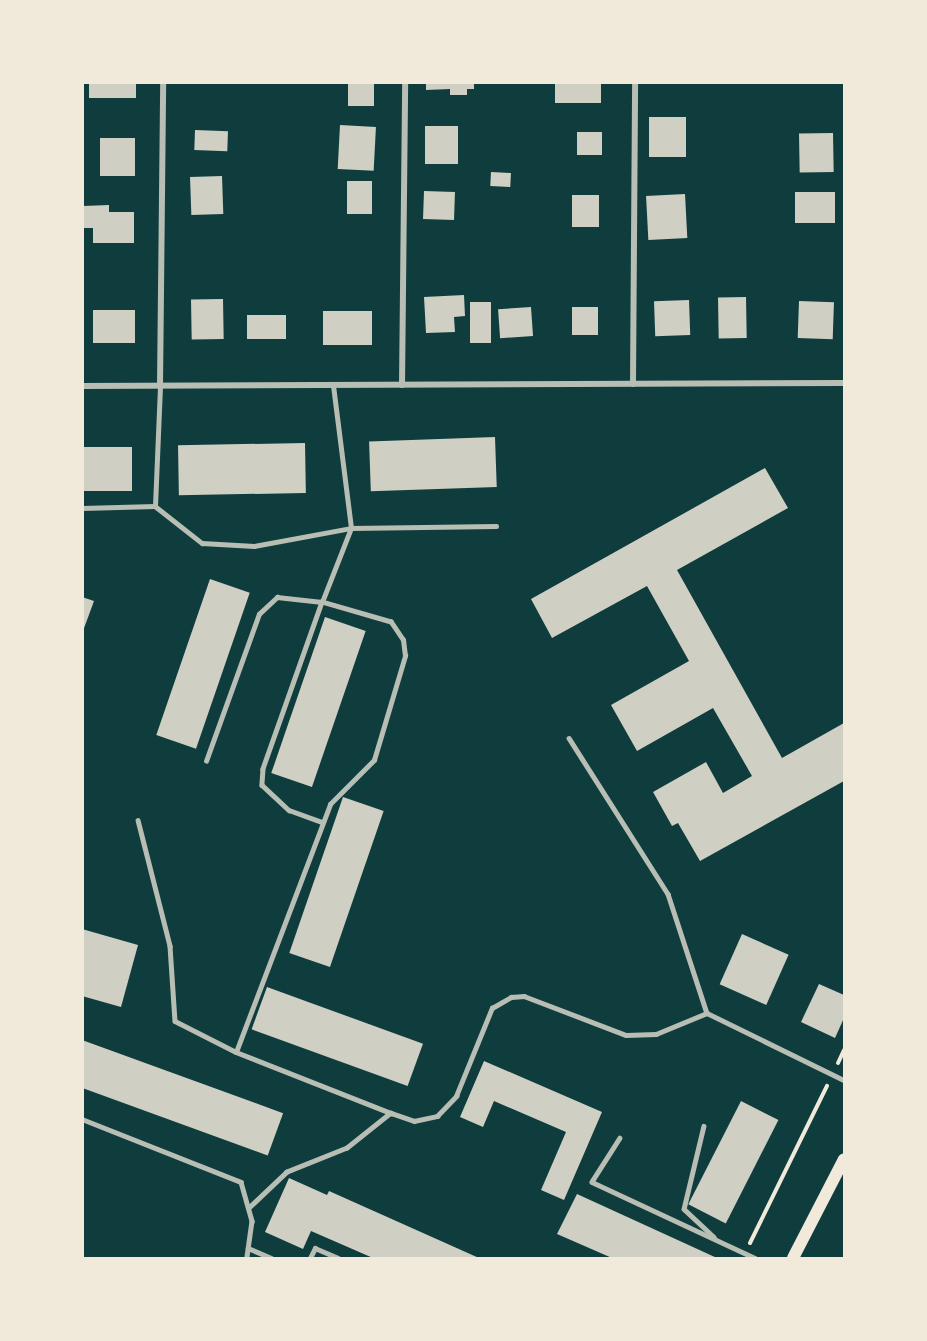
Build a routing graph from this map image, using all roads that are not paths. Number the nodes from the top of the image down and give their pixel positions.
1 (163, 82) edge
2 (405, 82) edge
3 (635, 82) edge
4 (844, 383) edge
5 (633, 384) junction
6 (402, 385) junction
7 (82, 386) edge
8 (160, 386) junction
9 (333, 386) junction
10 (155, 506) junction
11 (82, 508) edge
12 (496, 526) dead end
13 (351, 528) junction
14 (322, 602) junction
15 (569, 738) dead end
16 (206, 761) dead end
17 (138, 820) dead end
18 (322, 822) junction
19 (707, 1013) junction
20 (236, 1052) junction
21 (844, 1080) edge
22 (391, 1113) junction
23 (82, 1119) edge
24 (704, 1126) dead end
25 (621, 1138) dead end
26 (844, 1159) edge
27 (249, 1208) junction
28 (718, 1241) junction
29 (248, 1248) junction
30 (247, 1258) edge
31 (271, 1258) edge
32 (310, 1258) edge
33 (338, 1258) edge
34 (755, 1258) edge
35 (793, 1258) edge

1 - 8 street
2 - 6 street
3 - 5 street
4 - 5 street
5 - 6 street
6 - 9 street
7 - 8 street
8 - 9 street
8 - 10 lane
9 - 13 lane
10 - 11 lane
10 - 13 lane
12 - 13 lane
13 - 14 lane
14 - 16 lane
14 - 18 lane
14 - 18 lane
15 - 19 lane
17 - 20 lane
18 - 20 lane
19 - 21 lane
19 - 22 lane
20 - 22 lane
22 - 27 lane
23 - 27 lane
24 - 28 lane
25 - 28 lane
26 - 35 main road
27 - 29 lane
28 - 34 lane
29 - 30 lane
29 - 31 lane
32 - 33 lane

